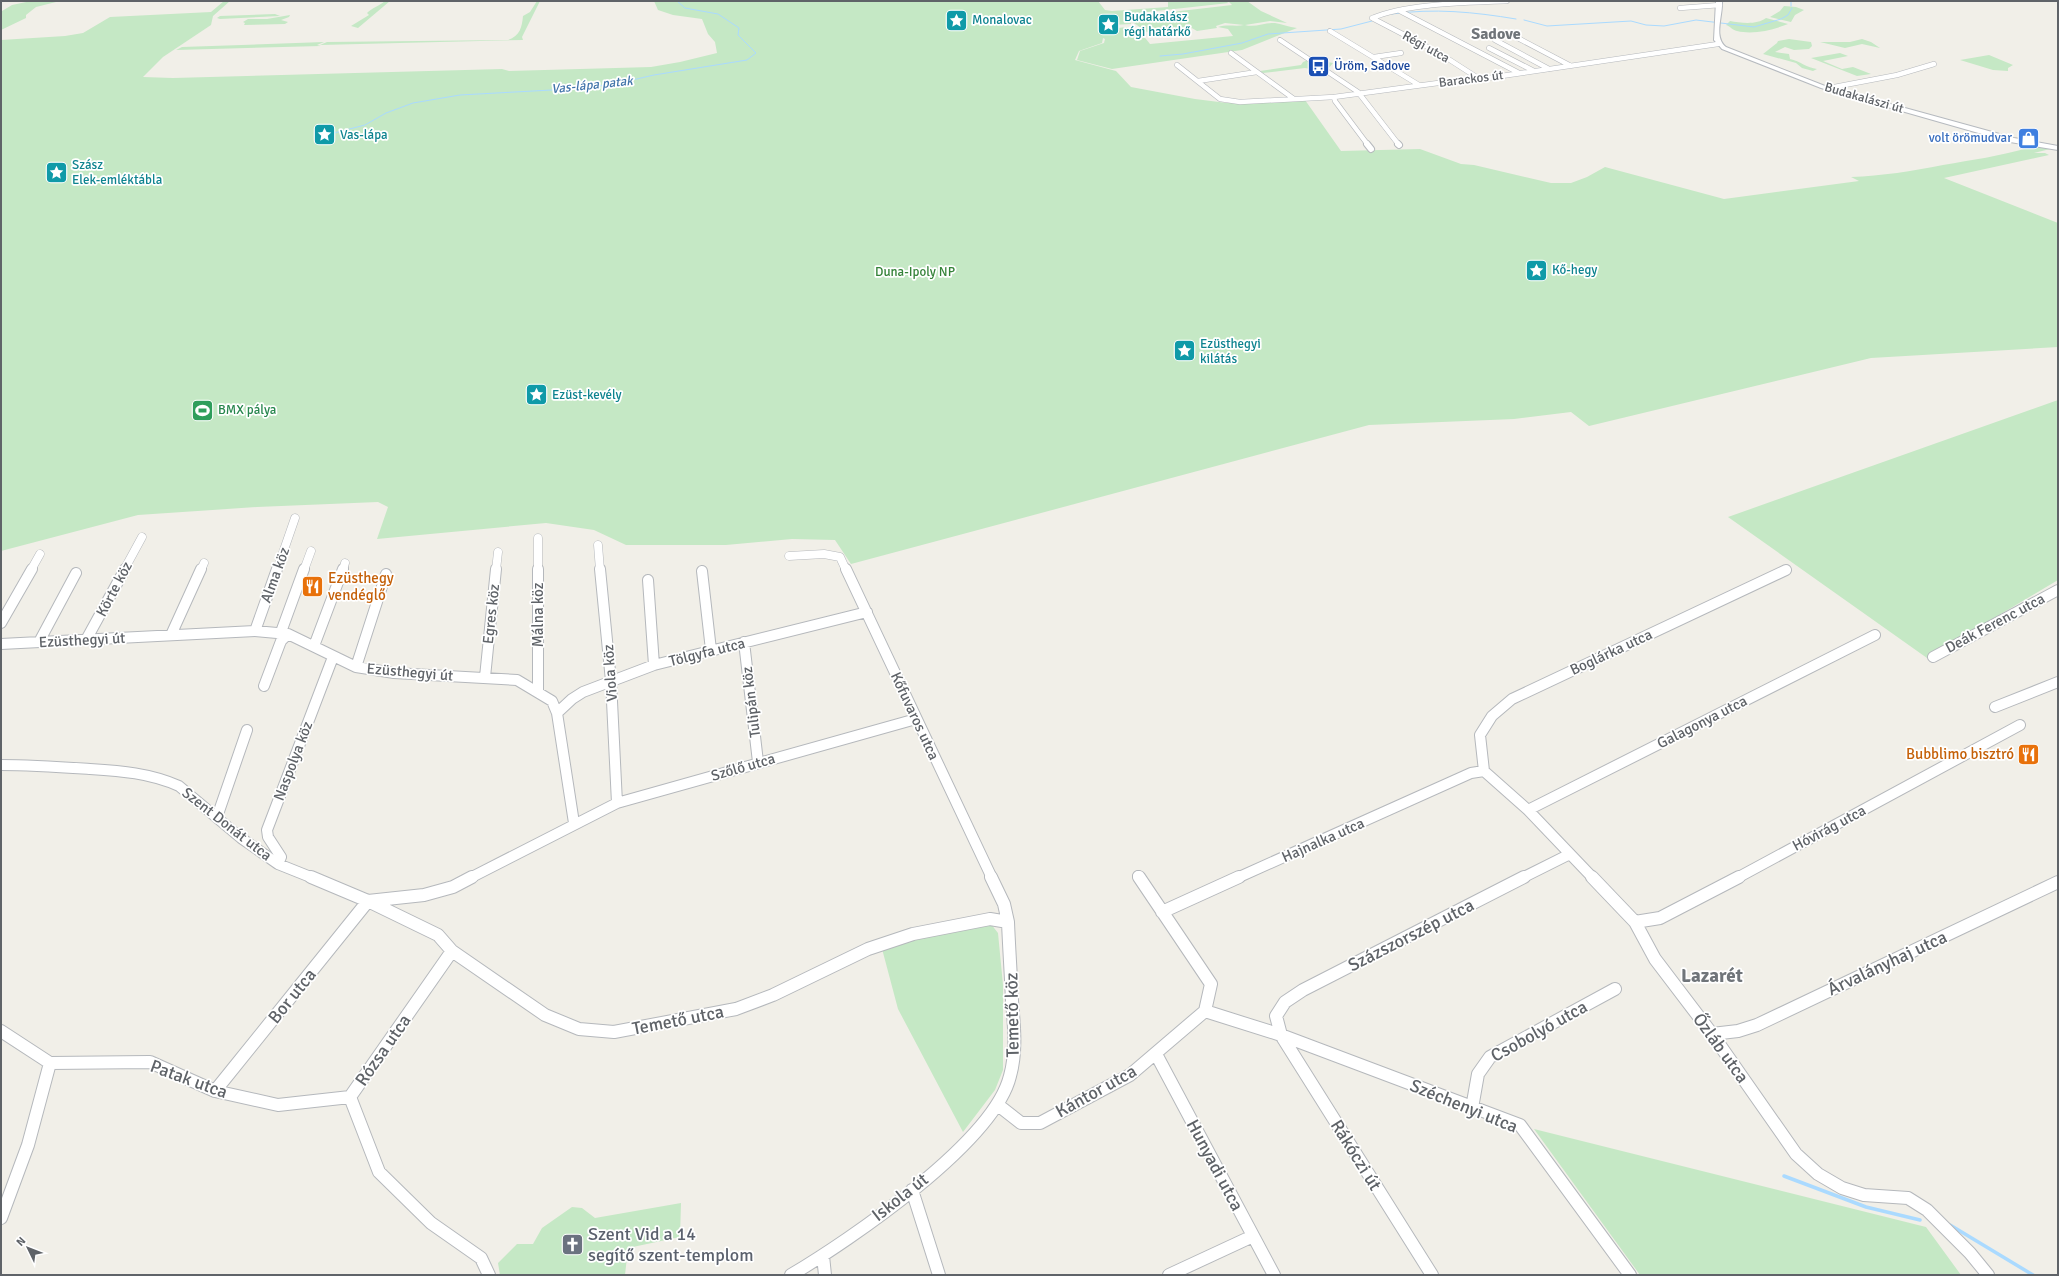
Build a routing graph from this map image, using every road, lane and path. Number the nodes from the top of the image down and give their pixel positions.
1 (1507, 1) edge
2 (1719, 3) edge
3 (1680, 8) dead end
4 (1400, 11) junction
5 (1330, 31) dead end
6 (1512, 35) dead end
7 (1280, 40) dead end
8 (1495, 40) dead end
9 (1718, 44) junction
10 (1489, 48) dead end
11 (1231, 53) dead end
12 (1402, 53) dead end
13 (1374, 57) junction
14 (1177, 64) dead end
15 (1934, 64) dead end
16 (1571, 66) junction
17 (1549, 69) junction
18 (1534, 71) junction
19 (1257, 72) junction
20 (1519, 73) junction
21 (1478, 78) junction
22 (1198, 81) junction
23 (1419, 85) junction
24 (1829, 88) junction
25 (1360, 94) junction
26 (1334, 97) junction
27 (1294, 99) junction
28 (1399, 145) dead end
29 (2058, 148) edge
30 (1371, 149) dead end
31 (295, 518) dead end
32 (142, 537) dead end
33 (538, 538) dead end
34 (598, 545) dead end
35 (311, 551) dead end
36 (498, 552) dead end
37 (40, 554) dead end
38 (789, 556) dead end
39 (204, 563) dead end
40 (345, 563) dead end
41 (1786, 570) dead end
42 (702, 571) dead end
43 (76, 573) dead end
44 (386, 574) dead end
45 (648, 580) dead end
46 (2058, 590) edge
47 (867, 612) junction
48 (1, 623) edge
49 (255, 631) junction
50 (285, 633) junction
51 (171, 635) junction
52 (1876, 635) dead end
53 (86, 640) junction
54 (39, 642) junction
55 (744, 642) junction
56 (1, 644) edge
57 (314, 646) junction
58 (711, 650) junction
59 (333, 657) junction
60 (1933, 657) dead end
61 (654, 665) junction
62 (356, 667) junction
63 (484, 677) junction
64 (611, 681) junction
65 (2058, 682) edge
66 (264, 686) dead end
67 (538, 692) junction
68 (572, 699) junction
69 (552, 701) junction
70 (1995, 707) dead end
71 (557, 713) junction
72 (916, 719) junction
73 (2020, 725) dead end
74 (247, 730) dead end
75 (758, 762) junction
76 (1, 765) edge
77 (1484, 771) junction
78 (616, 802) junction
79 (1528, 810) junction
80 (217, 817) junction
81 (574, 823) junction
82 (1570, 854) junction
83 (278, 864) junction
84 (1138, 876) dead end
85 (2058, 882) edge
86 (368, 901) junction
87 (1162, 912) junction
88 (1008, 922) junction
89 (1635, 922) junction
90 (452, 951) junction
91 (1615, 989) dead end
92 (1205, 1011) junction
93 (1, 1031) edge
94 (1712, 1034) junction
95 (1281, 1035) junction
96 (1156, 1054) junction
97 (50, 1063) junction
98 (215, 1091) junction
99 (350, 1097) junction
100 (998, 1105) junction
101 (1472, 1108) junction
102 (912, 1190) junction
103 (1, 1218) edge
104 (1253, 1236) junction
105 (823, 1256) junction
106 (489, 1275) edge
107 (791, 1275) edge
108 (826, 1275) edge
109 (938, 1275) edge
110 (1170, 1275) edge
111 (1274, 1275) edge
112 (1432, 1275) edge
113 (1630, 1275) edge
114 (1988, 1275) edge

1 - 4 street
2 - 3 street
2 - 9 main road
4 - 20 street
4 - 21 street, Régi utca
5 - 13 street
6 - 16 street
7 - 25 street
8 - 17 street
9 - 16 street, Barackos út
9 - 24 main road, Budakalászi út
10 - 18 street
11 - 19 street
12 - 13 street
13 - 23 street
14 - 22 street
15 - 24 street
16 - 17 street, Barackos út
17 - 18 street, Barackos út
18 - 20 street, Barackos út
19 - 22 street
19 - 27 street
20 - 21 street, Barackos út
21 - 23 street, Barackos út
22 - 27 street, Barackos út
23 - 25 street, Barackos út
24 - 29 main road, Budakalászi út
25 - 26 street, Barackos út
25 - 28 street
26 - 27 street, Barackos út
26 - 30 street
31 - 49 street, Alma köz
32 - 53 street, Körte köz
33 - 67 street, Málna köz
34 - 64 street, Viola köz
35 - 50 street
36 - 63 street, Egres köz
37 - 48 street
38 - 47 street, Kőfuvaros utca
39 - 51 street
40 - 57 street
41 - 77 street, Boglárka utca
42 - 58 street
43 - 54 street
44 - 62 street
45 - 61 street
46 - 60 street, Deák Ferenc utca
47 - 55 street, Tölgyfa utca
47 - 72 street, Kőfuvaros utca
49 - 50 street, Ezüsthegyi út
49 - 51 street, Ezüsthegyi út
50 - 57 street, Ezüsthegyi út
50 - 66 street
51 - 53 street, Ezüsthegyi út
52 - 79 street, Galagonya utca
53 - 54 street, Ezüsthegyi út
54 - 56 street, Ezüsthegyi út
55 - 58 street, Tölgyfa utca
55 - 75 street, Tulipán köz
57 - 59 street, Ezüsthegyi út
58 - 61 street, Tölgyfa utca
59 - 62 street, Ezüsthegyi út
59 - 83 street, Naspolya köz
61 - 64 street, Tölgyfa utca
62 - 63 street, Ezüsthegyi út
63 - 67 street, Ezüsthegyi út
64 - 68 street, Tölgyfa utca
64 - 78 street, Viola köz
65 - 70 street
67 - 69 street, Ezüsthegyi út
68 - 69 street
68 - 71 street, Tölgyfa utca
69 - 71 street
71 - 81 street
72 - 75 street, Szőlő utca
72 - 88 street, Kőfuvaros utca
73 - 89 street, Hóvirág utca
74 - 80 street
75 - 78 street, Szőlő utca
76 - 80 street, Szent Donát utca
77 - 79 street, Őzláb utca
77 - 87 street, Hajnalka utca
78 - 81 street, Szőlő utca
79 - 82 street, Őzláb utca
80 - 83 street, Szent Donát utca
81 - 86 street, Szent Donát utca
82 - 89 street, Őzláb utca
82 - 95 street, Százszorszép utca
83 - 86 street, Szent Donát utca
84 - 87 street
85 - 94 street, Árvalányhaj utca
86 - 90 street, Temető utca
86 - 98 street, Bor utca
87 - 92 street
88 - 90 street, Temető utca
88 - 100 street, Temető köz
89 - 94 street, Őzláb utca
90 - 99 street, Rózsa utca
91 - 101 street, Csobolyó utca
92 - 95 street, Széchenyi utca
92 - 96 street, Kántor utca
93 - 97 street
94 - 114 street, Őzláb utca
95 - 101 street, Széchenyi utca
95 - 112 street, Rákóczi út
96 - 100 street, Kántor utca
96 - 104 street, Hunyadi utca
97 - 98 street, Patak utca
97 - 103 street
98 - 99 street, Patak utca
99 - 106 street, Rózsa utca
100 - 102 street, Iskola út
101 - 113 street, Széchenyi utca
102 - 105 street, Iskola út
102 - 109 street
104 - 110 street
104 - 111 street, Hunyadi utca
105 - 107 street, Iskola út
105 - 108 street

